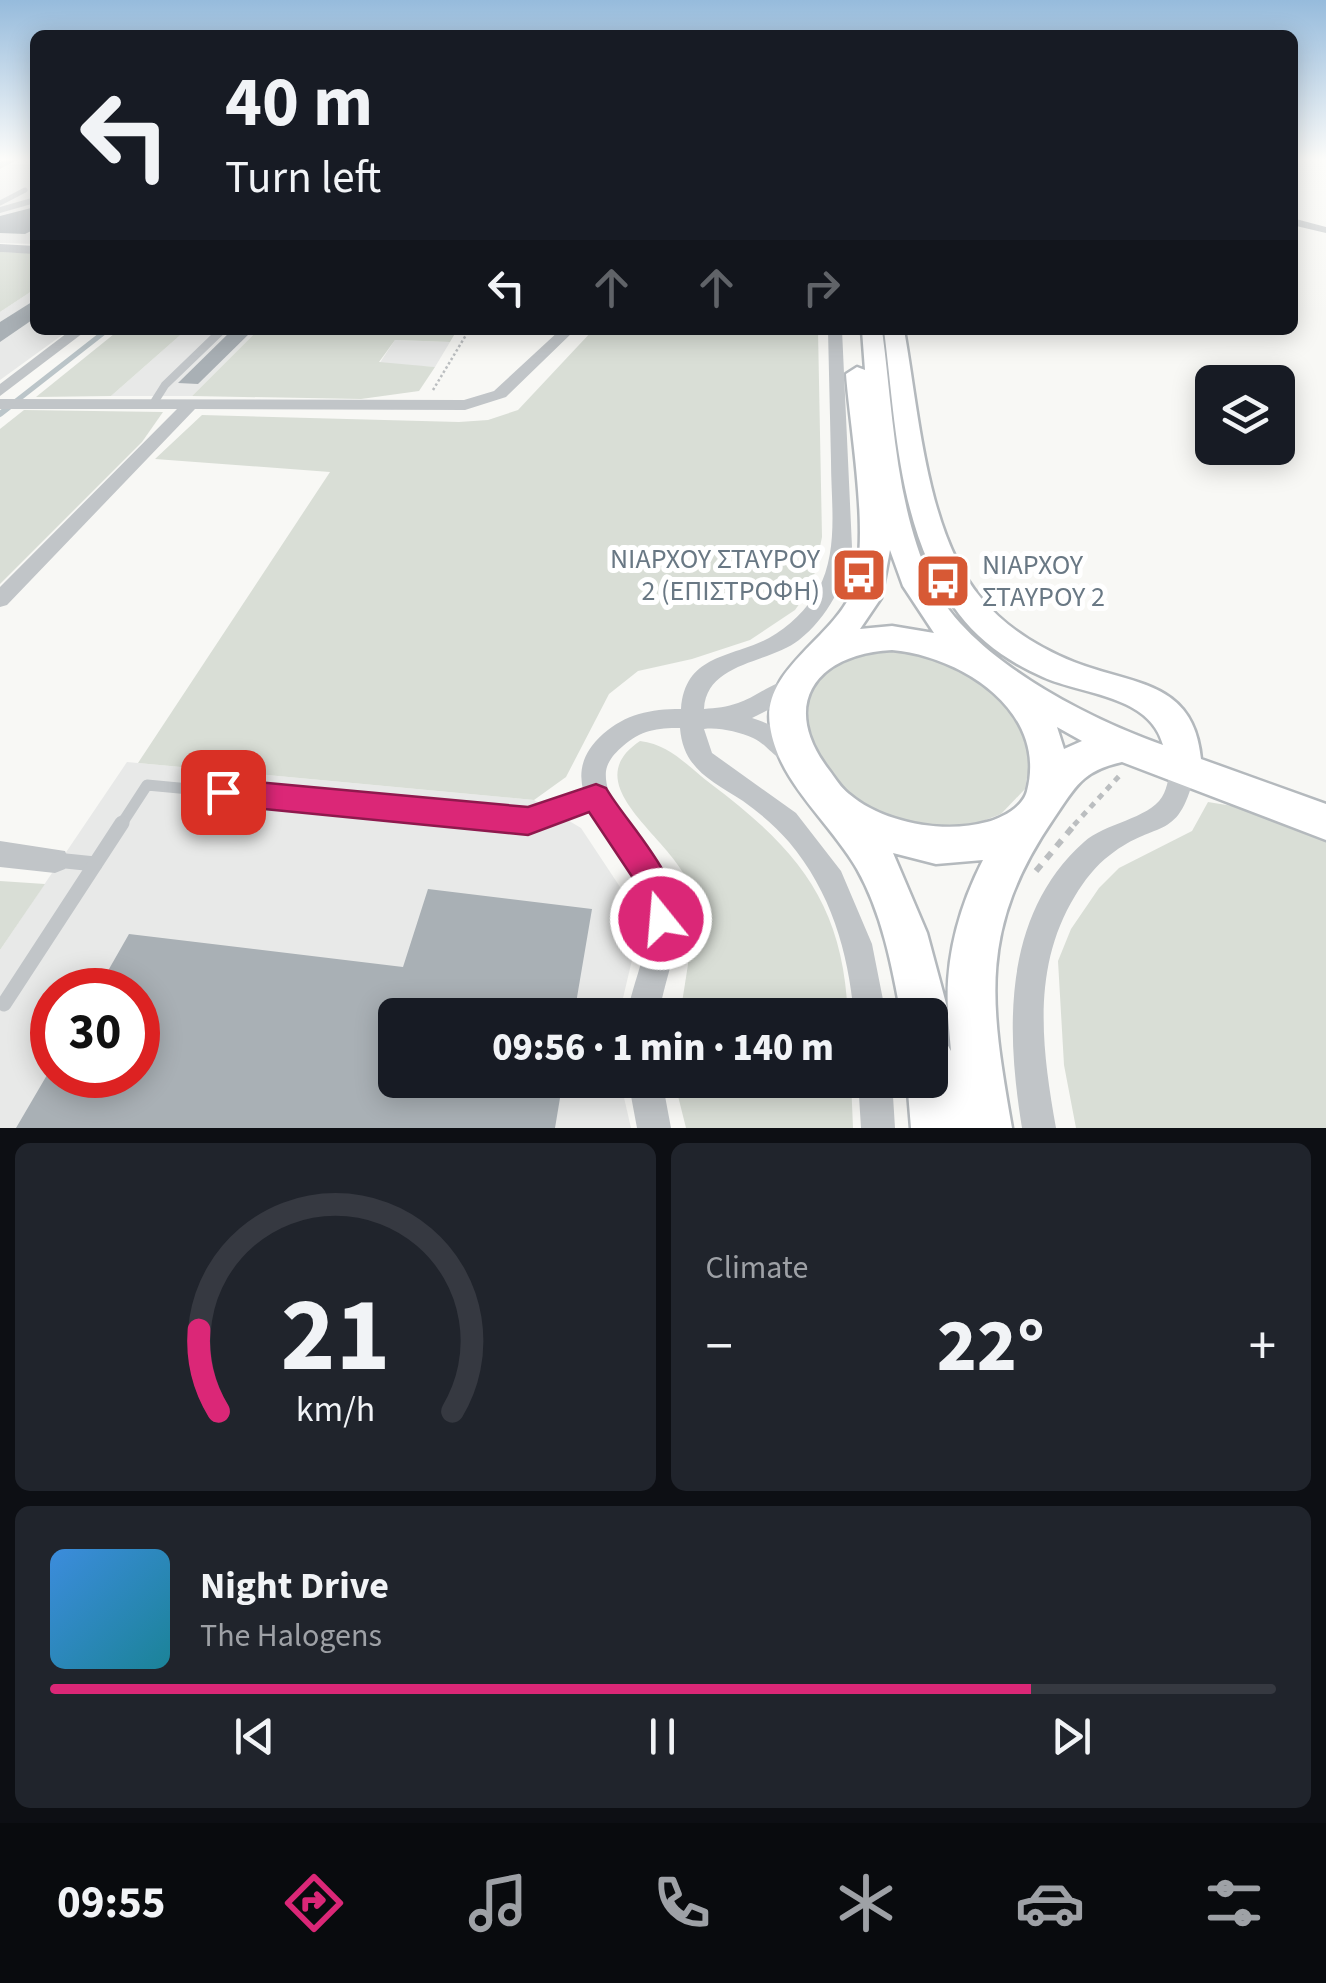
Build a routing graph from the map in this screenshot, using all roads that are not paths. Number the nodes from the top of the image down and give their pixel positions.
1 (1298, 223) edge
2 (1326, 230) edge
3 (0, 248) edge
4 (30, 250) edge
5 (73, 335) edge
6 (217, 335) edge
7 (563, 335) edge
8 (834, 335) edge
9 (854, 335) edge
10 (873, 335) edge
11 (895, 335) edge
12 (0, 391) edge
13 (0, 404) edge
14 (152, 404) junction
15 (192, 404) junction
16 (0, 600) edge
17 (828, 651) junction
18 (998, 677) junction
19 (793, 687) junction
20 (704, 718) junction
21 (1128, 748) junction
22 (801, 763) junction
23 (1182, 768) junction
24 (596, 797) junction
25 (836, 806) junction
26 (1038, 809) junction
27 (1326, 822) edge
28 (0, 854) edge
29 (55, 860) joint
30 (95, 864) junction
31 (646, 998) edge
32 (869, 998) edge
33 (920, 998) edge
34 (4, 1004) dead end
35 (648, 1098) edge
36 (876, 1098) edge
37 (934, 1098) edge
38 (654, 1128) edge
39 (878, 1128) edge
40 (937, 1128) edge
41 (986, 1128) edge
42 (1040, 1128) edge

1 - 2 street
3 - 4 street
5 - 12 street
6 - 14 lane
7 - 15 street
8 - 20 street
9 - 17 main road
10 - 18 main road
11 - 23 main road
13 - 14 street
14 - 15 street
15 - 16 street
17 - 18 main road
17 - 19 main road
18 - 21 main road
18 - 26 main road
19 - 20 street
19 - 22 main road
20 - 22 street
20 - 24 street
20 - 32 street
21 - 23 main road
21 - 26 main road
22 - 25 main road
23 - 27 main road
23 - 42 street
24 - 30 lane
24 - 31 street
25 - 26 main road
25 - 33 main road
26 - 41 main road
28 - 29 street
29 - 30 lane
30 - 34 lane
35 - 38 street
36 - 39 street
37 - 40 main road

